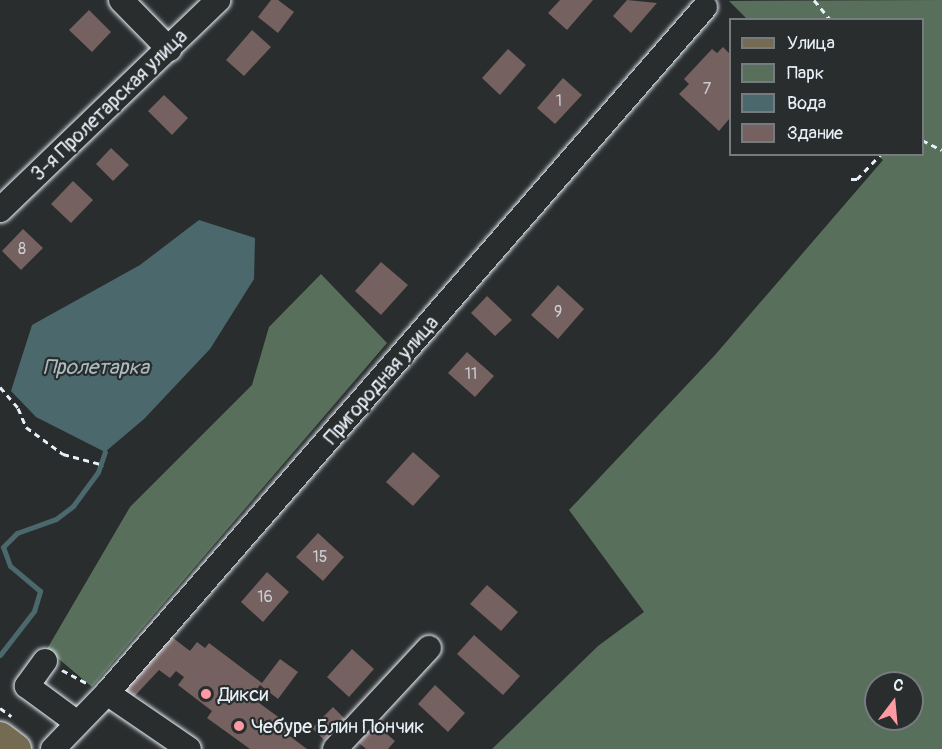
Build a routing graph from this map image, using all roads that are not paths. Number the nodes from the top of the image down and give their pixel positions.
1 (121, 0) edge
2 (218, 0) edge
3 (705, 7) dead end
4 (169, 49) junction
5 (0, 210) edge
6 (429, 648) dead end
7 (45, 661) road end
8 (107, 693) junction
9 (76, 722) junction
10 (0, 737) edge
11 (16, 749) edge
12 (52, 749) edge
13 (189, 749) edge
14 (335, 749) edge

1 - 4 street
2 - 4 street, 3-я Пролетарская улица
3 - 8 street, Пригородная улица
4 - 5 street, 3-я Пролетарская улица
6 - 14 street
7 - 9 street
8 - 9 street, Пригородная улица
8 - 13 street
9 - 12 street, Пригородная улица
10 - 11 main road

